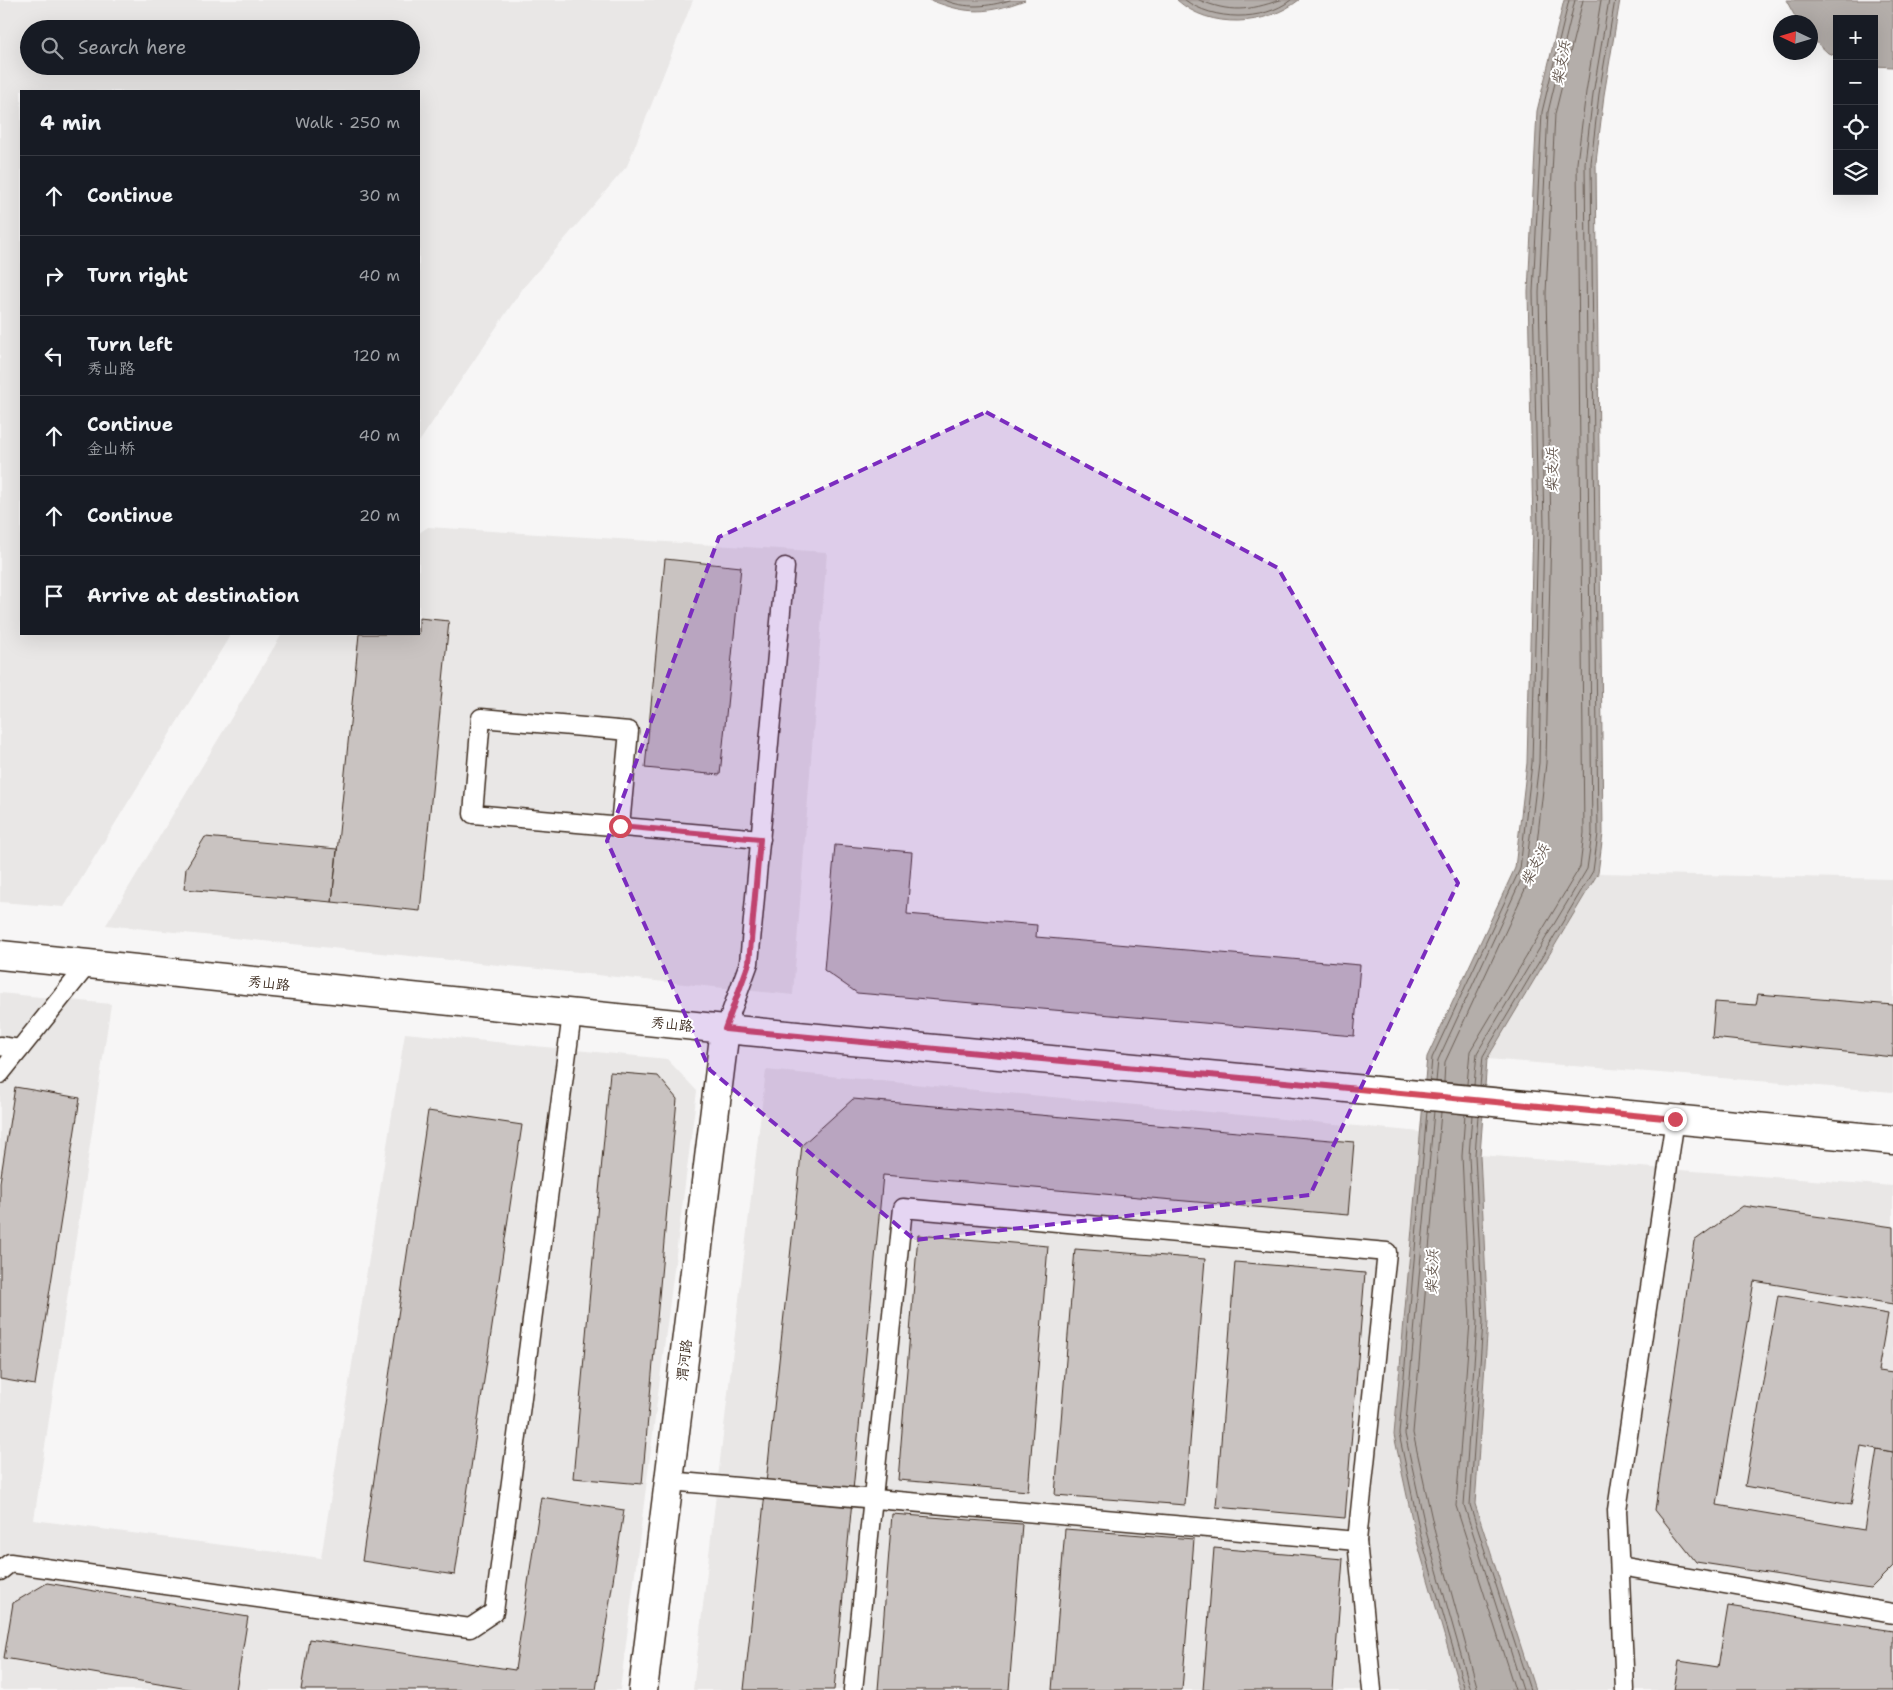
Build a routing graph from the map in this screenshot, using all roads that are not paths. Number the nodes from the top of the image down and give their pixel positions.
1 (785, 567) dead end
2 (620, 826) junction
3 (760, 839) junction
4 (0, 955) edge
5 (88, 964) junction
6 (572, 1014) junction
7 (725, 1029) junction
8 (0, 1046) edge
9 (20, 1049) junction
10 (0, 1074) edge
11 (1675, 1119) junction
12 (1893, 1140) edge
13 (669, 1480) junction
14 (873, 1499) junction
15 (1357, 1541) junction
16 (1620, 1566) junction
17 (0, 1570) edge
18 (1893, 1613) edge
19 (643, 1690) edge
20 (853, 1690) edge
21 (1372, 1690) edge
22 (1625, 1690) edge

1 - 3 lane
2 - 2 lane
2 - 3 lane
3 - 7 lane
4 - 5 street, 秀山路
5 - 6 street, 秀山路
5 - 9 lane
6 - 7 street, 秀山路
6 - 17 lane
7 - 11 street, 秀山路
7 - 13 street, 渭河路
8 - 9 lane
9 - 10 lane
11 - 12 street, 秀山路
11 - 16 lane
13 - 14 lane
13 - 19 street, 渭河路
14 - 15 lane
14 - 15 lane
14 - 20 lane
15 - 21 lane
16 - 18 lane
16 - 22 lane

